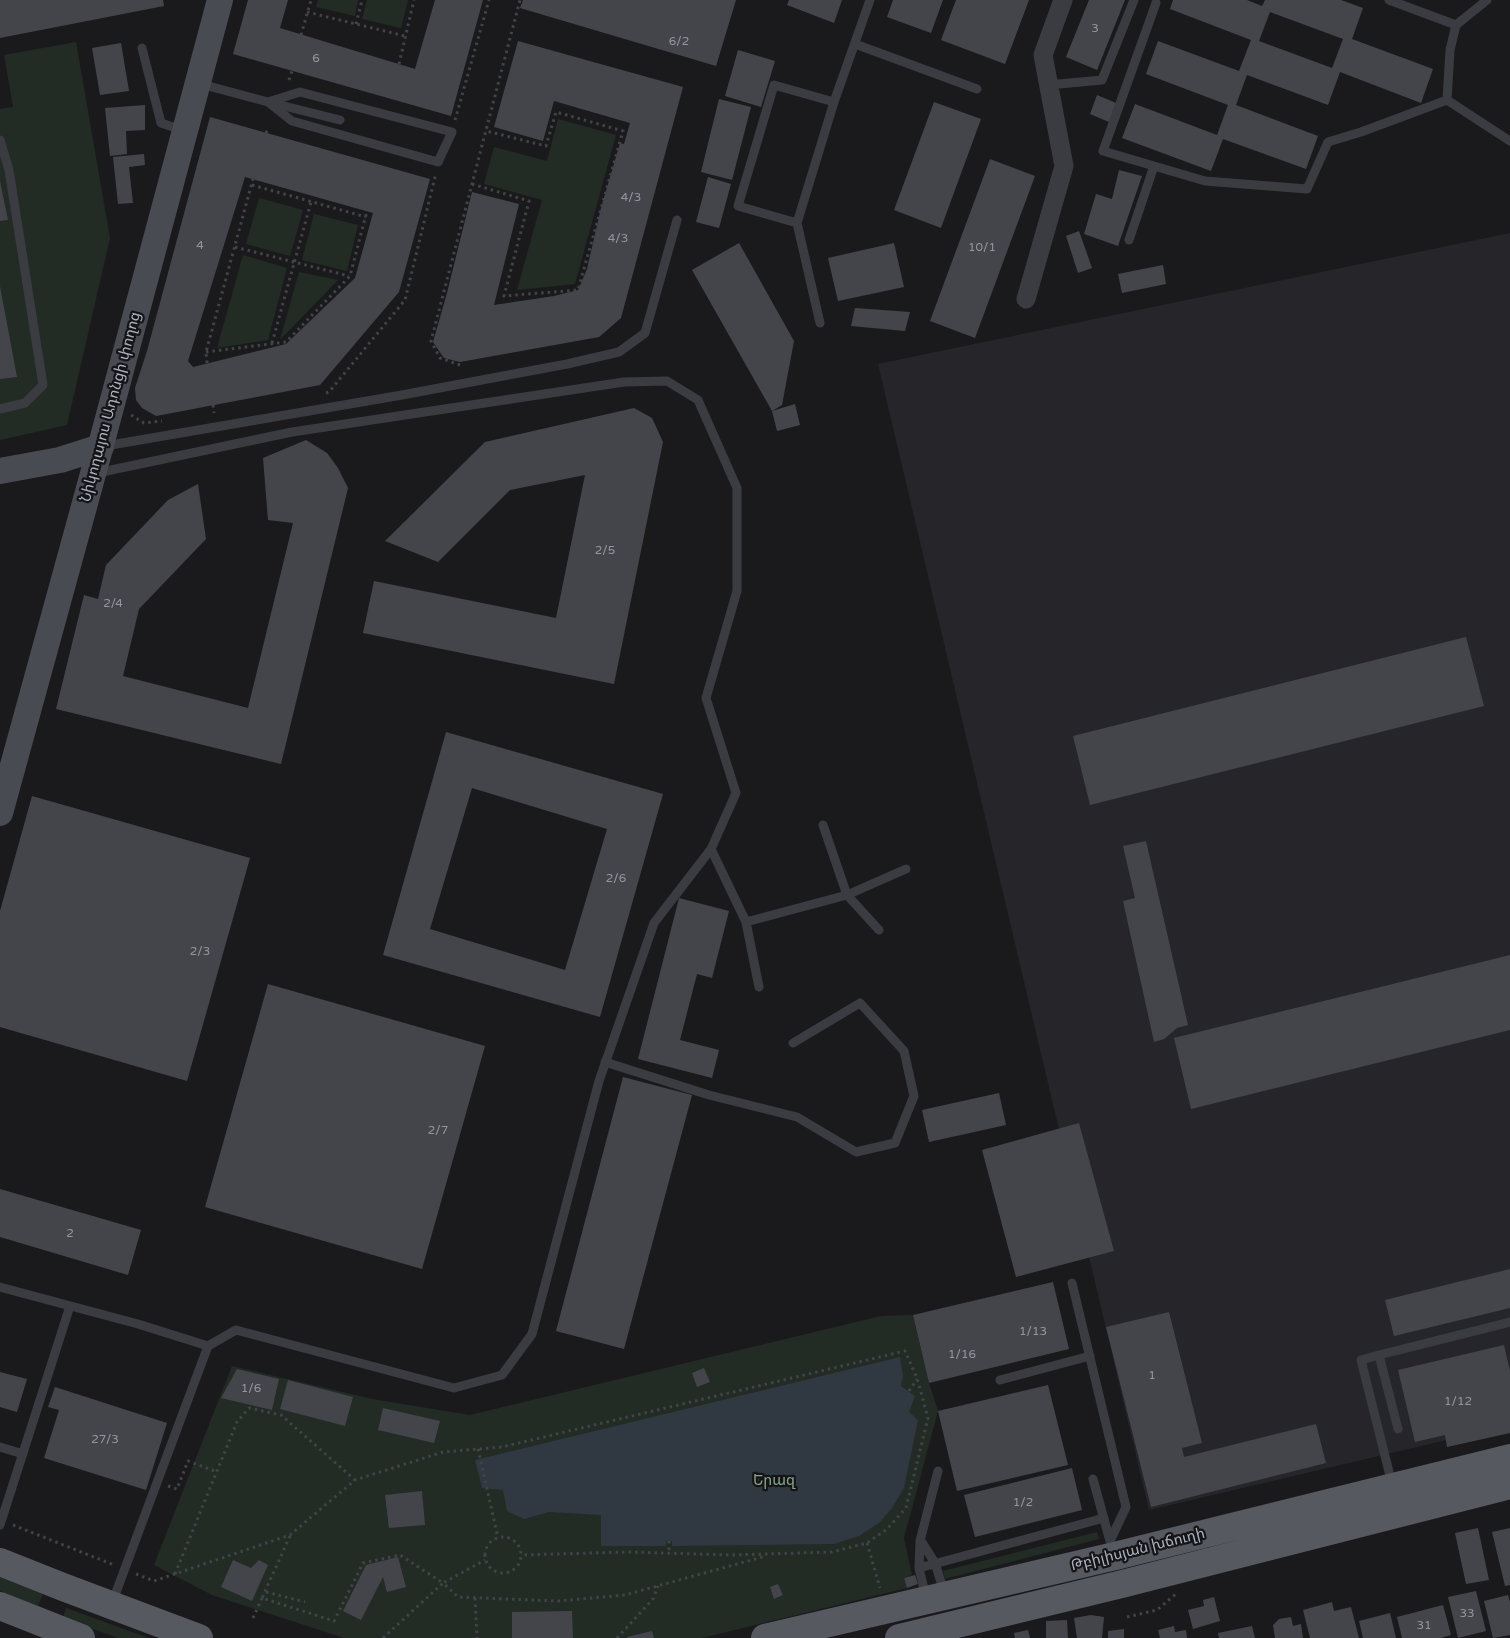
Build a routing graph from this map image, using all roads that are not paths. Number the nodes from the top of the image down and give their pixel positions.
1 (210, 0) edge
2 (220, 0) edge
3 (870, 0) edge
4 (1063, 0) edge
5 (1134, 0) edge
6 (1389, 0) edge
7 (1487, 0) edge
8 (1156, 3) dead end
9 (1456, 25) junction
10 (855, 44) junction
11 (142, 48) dead end
12 (193, 82) junction
13 (1048, 85) junction
14 (977, 88) dead end
15 (1447, 100) junction
16 (268, 102) junction
17 (834, 102) junction
18 (340, 120) dead end
19 (176, 128) junction
20 (0, 140) edge
21 (1510, 141) edge
22 (1154, 166) junction
23 (677, 220) dead end
24 (797, 223) junction
25 (1129, 240) dead end
26 (1026, 298) dead end
27 (820, 323) dead end
28 (0, 409) edge
29 (90, 462) junction
30 (0, 471) edge
31 (0, 488) edge
32 (0, 760) edge
33 (0, 813) edge
34 (823, 826) dead end
35 (711, 849) junction
36 (906, 869) dead end
37 (847, 895) junction
38 (746, 922) junction
39 (879, 930) dead end
40 (760, 987) dead end
41 (793, 1043) dead end
42 (605, 1062) junction
43 (1072, 1283) dead end
44 (0, 1287) edge
45 (70, 1306) junction
46 (1510, 1322) edge
47 (208, 1346) junction
48 (1379, 1355) junction
49 (1090, 1356) junction
50 (1000, 1380) dead end
51 (1398, 1429) dead end
52 (0, 1447) edge
53 (23, 1454) junction
54 (1510, 1458) edge
55 (938, 1470) dead end
56 (1093, 1479) dead end
57 (1510, 1486) edge
58 (1393, 1487) junction
59 (1104, 1518) junction
60 (1, 1523) edge
61 (920, 1540) junction
62 (1113, 1549) junction
63 (0, 1562) edge
64 (936, 1563) junction
65 (919, 1568) junction
66 (1122, 1584) junction
67 (62, 1587) junction
68 (936, 1598) junction
69 (111, 1605) junction
70 (0, 1606) edge
71 (48, 1625) junction
72 (81, 1638) edge
73 (199, 1638) edge
74 (765, 1638) edge
75 (899, 1638) edge

1 - 12 street, Նիկողայոս Ադոնցի փողոց
2 - 12 street, Նիկողայոս Ադոնցի փողոց
3 - 10 lane
4 - 13 street
5 - 13 lane
6 - 9 lane
7 - 9 lane
8 - 22 lane
9 - 15 lane
10 - 14 lane
10 - 17 lane
11 - 19 lane
12 - 16 lane
12 - 19 street, Նիկողայոս Ադոնցի փողոց
12 - 29 street, Նիկողայոս Ադոնցի փողոց
13 - 26 street
15 - 21 lane
15 - 22 lane
16 - 16 lane
16 - 18 lane
17 - 24 lane
17 - 24 lane
19 - 29 street, Նիկողայոս Ադոնցի փողոց
20 - 28 lane
22 - 25 lane
23 - 29 lane
24 - 27 lane
29 - 30 street
29 - 31 street
29 - 32 street, Նիկողայոս Ադոնցի փողոց
29 - 33 street, Նիկողայոս Ադոնցի փողոց
29 - 35 lane
34 - 37 lane
35 - 38 lane
35 - 42 lane
36 - 37 lane
37 - 38 lane
37 - 39 lane
38 - 40 lane
41 - 42 lane
42 - 47 lane
43 - 49 lane
44 - 45 lane
45 - 47 lane
45 - 53 lane
46 - 48 lane
47 - 69 lane
48 - 51 lane
48 - 58 lane
49 - 50 lane
49 - 62 lane
52 - 53 lane
53 - 60 lane
54 - 58 main road, Թբիլիսյան խճուղի
55 - 61 lane
56 - 59 lane
57 - 66 main road, Թբիլիսյան խճուղի
58 - 62 main road, Թբիլիսյան խճուղի
59 - 62 lane
59 - 64 lane
61 - 64 lane
61 - 65 lane
62 - 66 main road
62 - 68 main road, Թբիլիսյան խճուղի
63 - 67 main road
64 - 65 lane
64 - 68 lane
65 - 68 lane
66 - 75 main road, Թբիլիսյան խճուղի
67 - 69 main road
67 - 71 main road
68 - 74 main road, Թբիլիսյան խճուղի
69 - 73 main road
70 - 71 main road
71 - 72 main road

